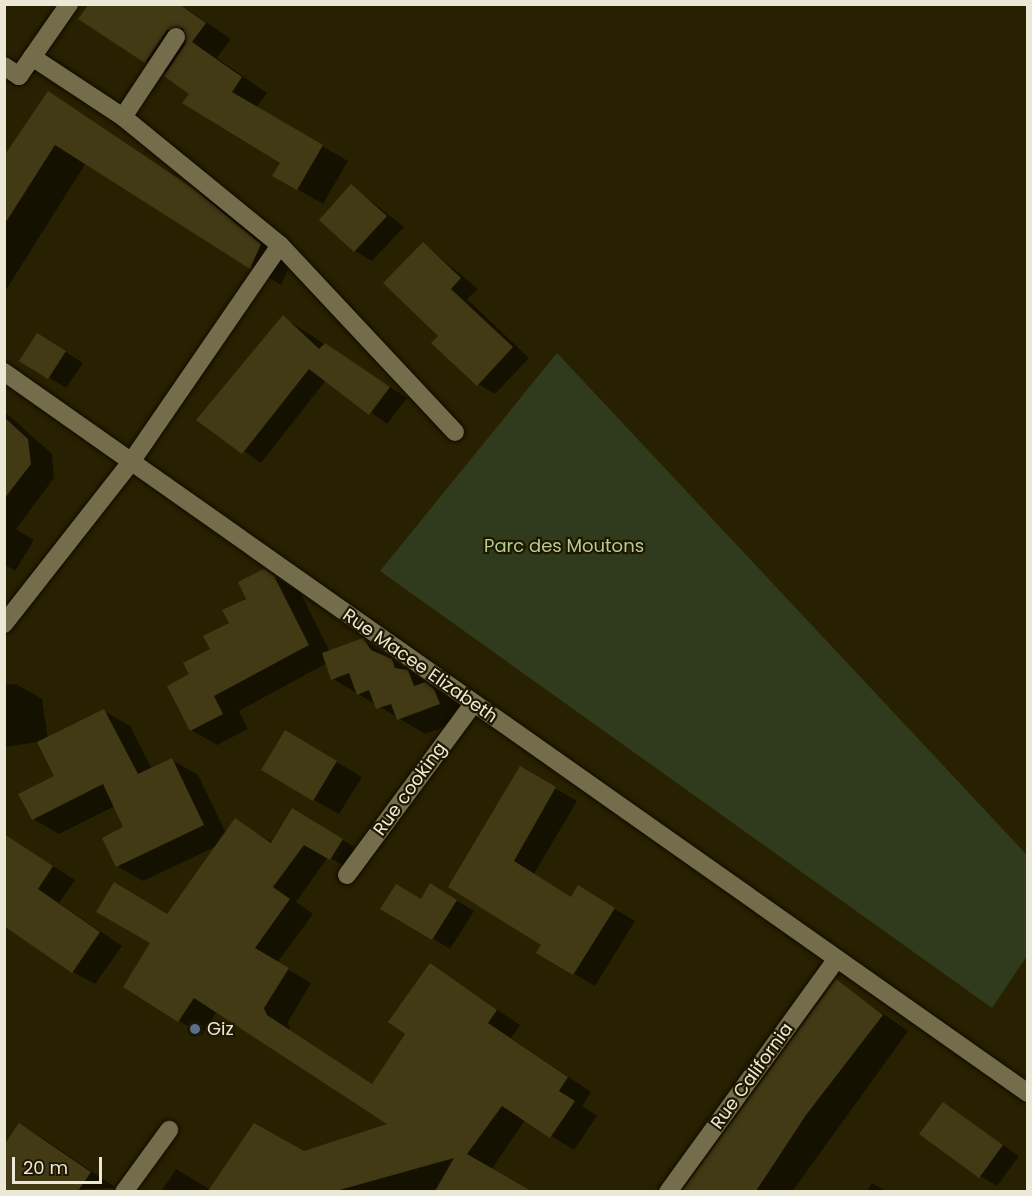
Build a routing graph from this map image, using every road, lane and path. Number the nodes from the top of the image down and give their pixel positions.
1 (69, 4) edge
2 (176, 37) dead end
3 (32, 57) junction
4 (4, 66) edge
5 (123, 117) junction
6 (280, 245) junction
7 (4, 372) edge
8 (455, 432) dead end
9 (131, 462) junction
10 (4, 624) edge
11 (473, 704) junction
12 (347, 875) dead end
13 (836, 960) junction
14 (1028, 1093) edge
15 (169, 1130) dead end
16 (124, 1191) edge
17 (668, 1191) edge

1 - 3 street
2 - 5 street
3 - 4 street
3 - 5 street
5 - 6 street
6 - 8 street
6 - 9 street
7 - 9 street, Rue Macee Elizabeth
9 - 10 street
9 - 11 street, Rue Macee Elizabeth
11 - 12 street, Rue cooking
11 - 13 street, Rue Macee Elizabeth
13 - 14 street, Rue Macee Elizabeth
13 - 17 street, Rue California
15 - 16 street

